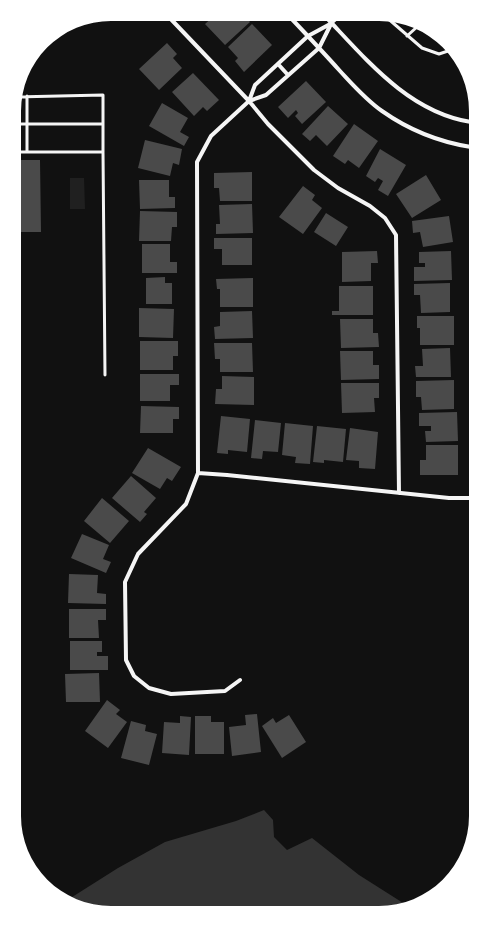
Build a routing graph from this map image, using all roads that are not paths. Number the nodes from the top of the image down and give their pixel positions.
1 (173, 21) edge
2 (294, 21) edge
3 (335, 21) edge
4 (392, 22) edge
5 (332, 23) junction
6 (415, 29) edge
7 (308, 36) junction
8 (407, 36) junction
9 (319, 48) junction
10 (446, 52) edge
11 (278, 64) junction
12 (288, 75) junction
13 (22, 96) edge
14 (27, 96) junction
15 (249, 100) junction
16 (469, 121) edge
17 (21, 124) edge
18 (27, 124) junction
19 (103, 124) junction
20 (469, 147) edge
21 (21, 152) edge
22 (27, 152) junction
23 (104, 152) junction
24 (105, 375) dead end
25 (198, 473) junction
26 (399, 493) junction
27 (469, 498) edge
28 (240, 680) dead end

1 - 15 street
2 - 7 street
3 - 5 lane
4 - 8 lane
5 - 7 street
5 - 9 street
5 - 16 street
6 - 8 lane
7 - 9 street
7 - 11 street
8 - 10 lane
9 - 12 street
9 - 20 street
11 - 12 street
11 - 15 street
12 - 15 street
13 - 14 lane
14 - 18 lane
14 - 19 lane
15 - 25 street
15 - 26 street
17 - 18 lane
18 - 19 lane
18 - 22 lane
19 - 23 lane
21 - 22 lane
22 - 23 lane
23 - 24 lane
25 - 26 street
25 - 28 street
26 - 27 street

